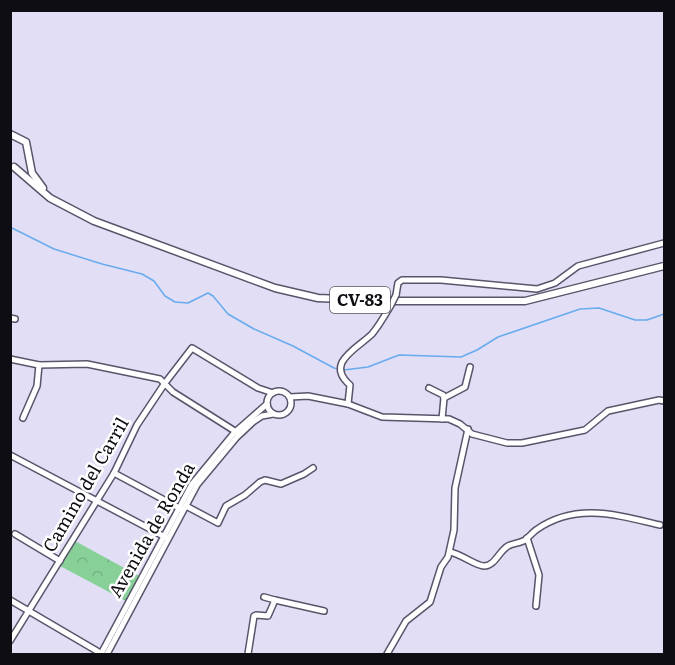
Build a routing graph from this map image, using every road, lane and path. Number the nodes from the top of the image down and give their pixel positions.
1 (12, 135) edge
2 (29, 155) junction
3 (12, 166) edge
4 (68, 209) junction
5 (664, 243) edge
6 (664, 266) edge
7 (10, 359) edge
8 (39, 365) junction
9 (470, 367) dead end
10 (165, 383) junction
11 (258, 388) junction
12 (429, 388) dead end
13 (273, 393) junction
14 (444, 398) junction
15 (292, 399) junction
16 (664, 401) edge
17 (267, 402) junction
18 (348, 404) junction
19 (273, 414) junction
20 (23, 418) dead end
21 (442, 419) junction
22 (468, 429) junction
23 (238, 433) junction
24 (10, 455) edge
25 (313, 468) dead end
26 (114, 473) junction
27 (97, 500) junction
28 (183, 508) junction
29 (660, 525) dead end
30 (15, 534) dead end
31 (166, 537) junction
32 (527, 538) junction
33 (450, 552) junction
34 (60, 561) junction
35 (264, 597) dead end
36 (10, 600) edge
37 (275, 600) junction
38 (536, 606) dead end
39 (29, 611) junction
40 (324, 611) dead end
41 (10, 640) edge
42 (101, 654) edge
43 (107, 654) edge
44 (248, 654) edge
45 (387, 654) edge

1 - 2 main road, CV-83
2 - 3 main road, CV-83
2 - 4 main road, CV-83
3 - 4 main road, CV-83
4 - 6 main road, CV-83
5 - 18 street, bridge
7 - 8 street
8 - 10 street
8 - 20 street
9 - 14 street
10 - 11 street, Camino del Carril
10 - 23 street
10 - 26 street, Camino del Carril
11 - 13 street
11 - 17 street
12 - 14 street
13 - 15 street
13 - 17 street
14 - 21 street
15 - 18 street
15 - 19 street
16 - 22 street
17 - 19 street
17 - 23 street, Avenida de Ronda
18 - 21 street
19 - 23 street, Avenida de Ronda
21 - 22 street
22 - 33 street
23 - 28 street, Avenida de Ronda
24 - 27 street
25 - 28 street
26 - 27 street, Camino del Carril
26 - 28 street
27 - 31 street
27 - 34 street, Camino del Carril
28 - 31 street, Avenida de Ronda
29 - 32 street
30 - 34 street
31 - 42 street, Avenida de Ronda
31 - 43 street, Avenida de Ronda
32 - 33 street
32 - 38 street
33 - 45 street
34 - 39 street, Camino del Carril
35 - 37 street
36 - 39 street
37 - 40 street
37 - 44 street
39 - 41 street, Camino del Carril
39 - 42 street

